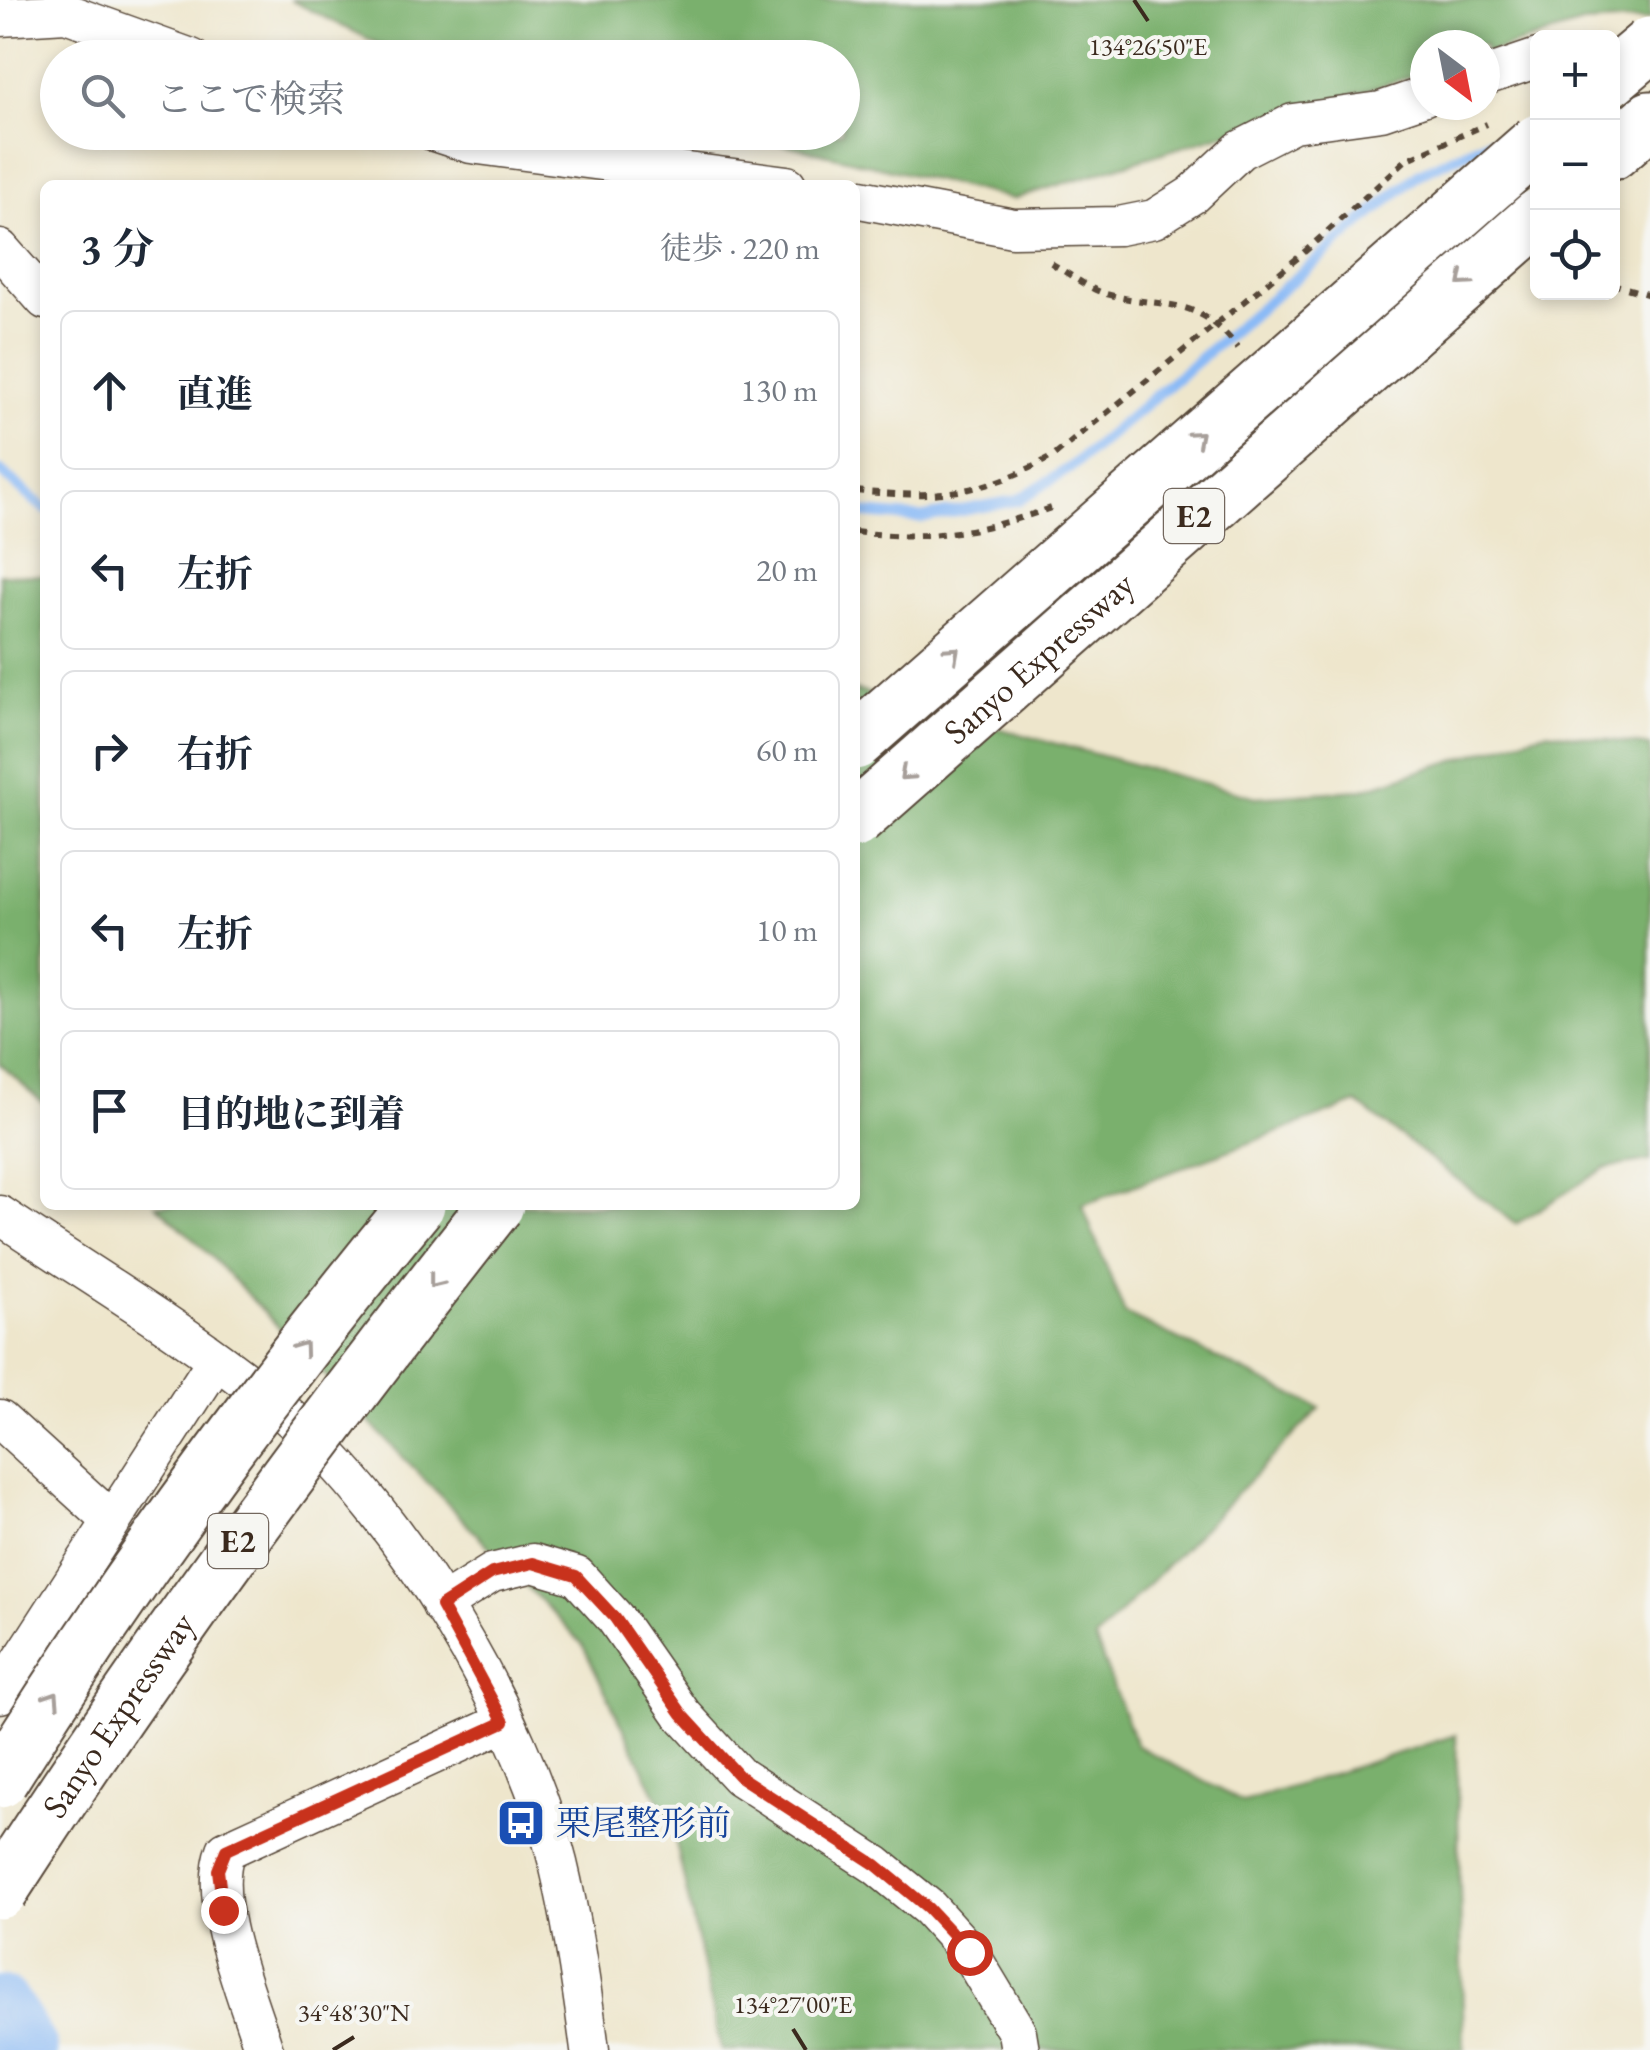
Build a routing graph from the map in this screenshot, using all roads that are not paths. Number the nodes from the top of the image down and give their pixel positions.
1 (0, 17) edge
2 (141, 40) edge
3 (1650, 45) edge
4 (1620, 55) edge
5 (1530, 61) edge
6 (1650, 64) edge
7 (1620, 70) edge
8 (1500, 71) edge
9 (1410, 101) edge
10 (1650, 119) edge
11 (1522, 131) edge
12 (1620, 145) edge
13 (517, 150) edge
14 (748, 180) edge
15 (860, 199) edge
16 (1530, 223) edge
17 (0, 248) edge
18 (40, 294) edge
19 (860, 737) edge
20 (860, 816) edge
21 (414, 1210) edge
22 (492, 1210) edge
23 (0, 1215) edge
24 (215, 1362) junction
25 (0, 1420) edge
26 (112, 1521) junction
27 (441, 1606) junction
28 (0, 1694) edge
29 (504, 1722) junction
30 (0, 1780) edge
31 (0, 1891) edge
32 (264, 2050) edge
33 (590, 2050) edge
34 (1020, 2050) edge

1 - 2 street
3 - 7 highway, bridge
4 - 6 street
5 - 8 street
9 - 15 street
10 - 12 highway
19 -> 11 highway, Sanyo Expressway / E2, bridge
13 - 14 street
16 -> 20 highway, Sanyo Expressway / E2, bridge
17 - 18 street
30 -> 21 highway, Sanyo Expressway / E2, bridge
22 -> 31 highway, Sanyo Expressway / E2, bridge
23 - 24 street
24 - 26 street
24 - 27 street
25 - 26 street
26 - 28 street
27 - 29 street
27 - 34 street
29 - 32 street
29 - 33 street

